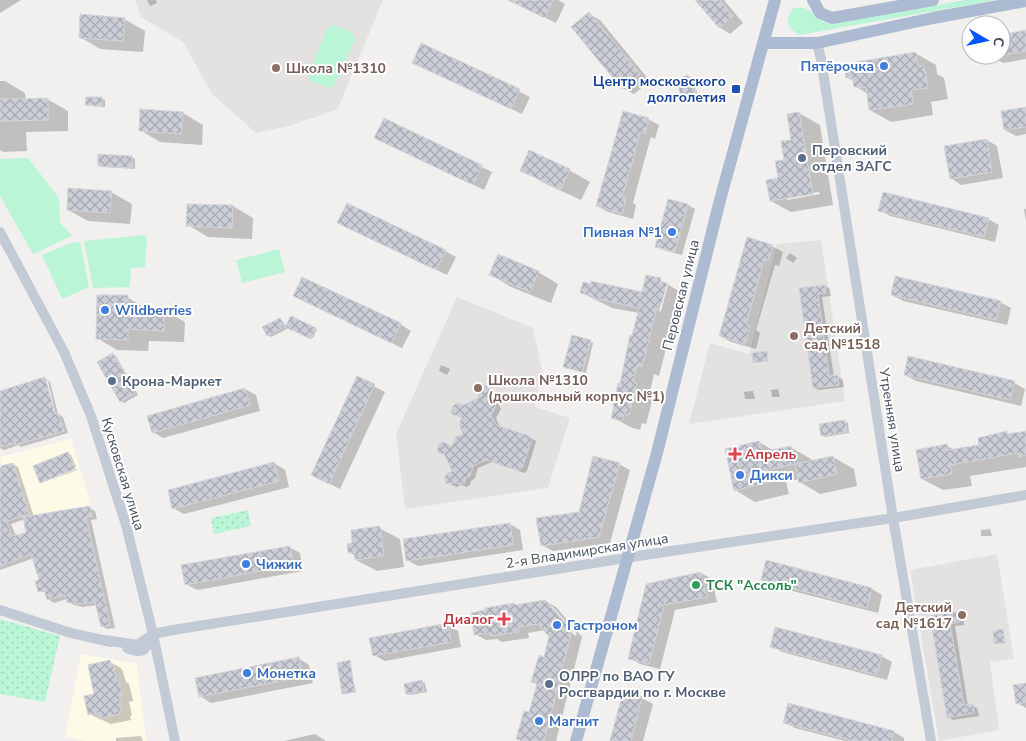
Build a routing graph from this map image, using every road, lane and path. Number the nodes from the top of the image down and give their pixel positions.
1 (786, 0) edge
2 (934, 0) edge
3 (812, 1) edge
4 (1026, 2) edge
5 (773, 8) edge
6 (764, 43) junction
7 (817, 43) junction
8 (798, 44) junction
9 (0, 232) edge
10 (1026, 495) edge
11 (894, 518) junction
12 (628, 558) junction
13 (0, 610) edge
14 (153, 634) junction
15 (175, 741) edge
16 (576, 741) edge
17 (931, 741) edge

1 - 5 main road
2 - 3 main road
4 - 7 main road
5 - 6 main road, Перовская улица
5 - 8 main road
6 - 8 main road
6 - 12 main road, Перовская улица
7 - 8 main road
7 - 11 street, Утренняя улица
9 - 14 street, Кусковская улица
10 - 11 street, 2-я Владимирская улица
11 - 12 street, 2-я Владимирская улица
11 - 17 street, Утренняя улица
12 - 14 street, 2-я Владимирская улица
12 - 16 main road, Перовская улица
13 - 14 street, 2-я Владимирская улица
14 - 15 street, Кусковская улица

